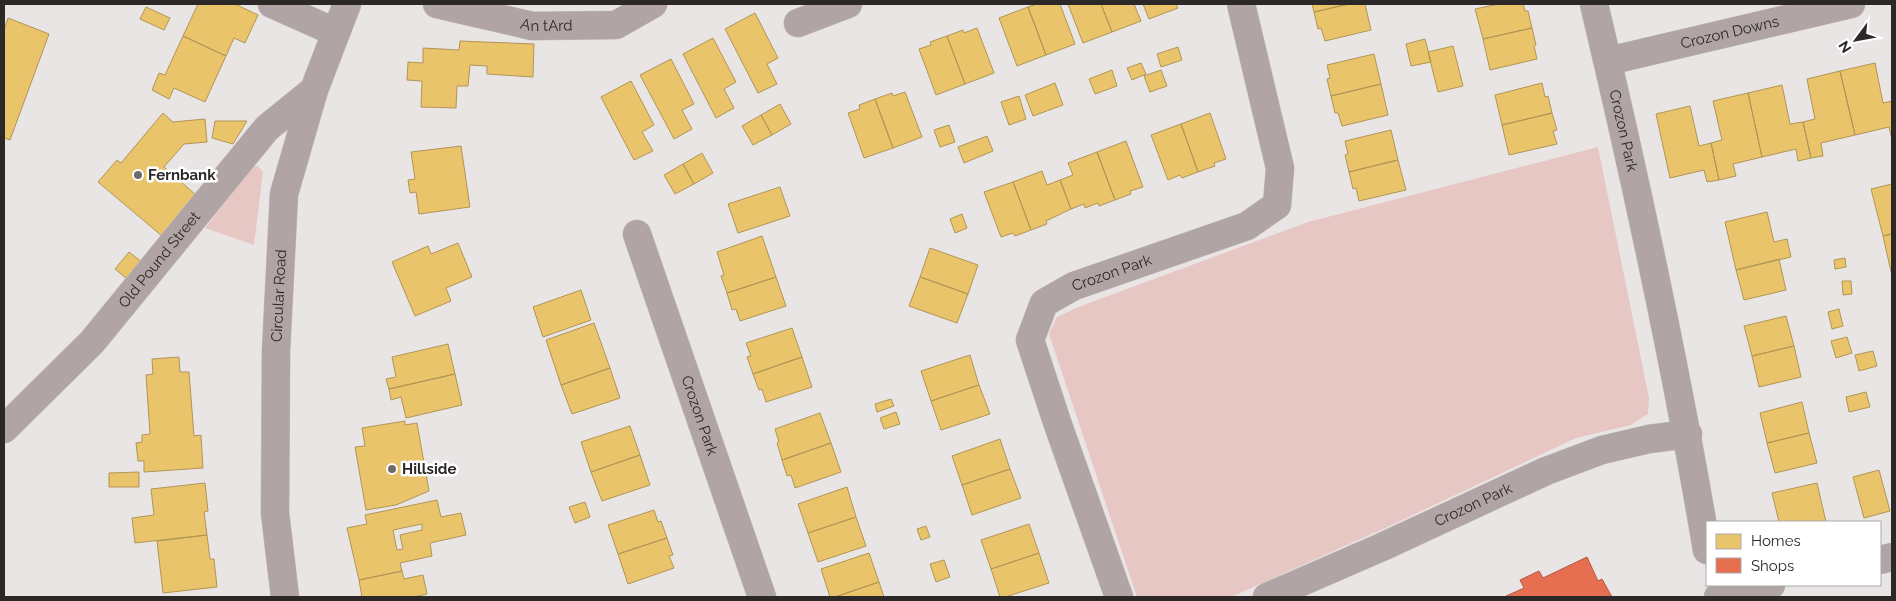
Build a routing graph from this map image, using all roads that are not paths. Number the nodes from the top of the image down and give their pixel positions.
1 (272, 4) edge
2 (347, 4) edge
3 (437, 4) edge
4 (653, 4) edge
5 (848, 4) edge
6 (1241, 4) edge
7 (1594, 4) edge
8 (1851, 4) edge
9 (798, 23) dead end
10 (335, 32) junction
11 (1608, 61) junction
12 (314, 90) junction
13 (637, 234) dead end
14 (4, 429) edge
15 (1688, 434) junction
16 (1706, 544) edge
17 (1766, 586) edge
18 (285, 597) edge
19 (762, 597) edge
20 (1118, 597) edge
21 (1267, 597) edge
22 (1717, 597) edge

1 - 10 street
2 - 10 street, Circular Road
3 - 4 street, An tArd
5 - 9 street
6 - 20 street, Crozon Park
7 - 11 street, Crozon Park
8 - 11 street, Crozon Downs
10 - 12 street, Circular Road
11 - 15 street, Crozon Park
12 - 14 street, Old Pound Street
12 - 18 street, Circular Road
13 - 19 street, Crozon Park
15 - 16 street, Crozon Park
15 - 21 street, Crozon Park
17 - 22 street

